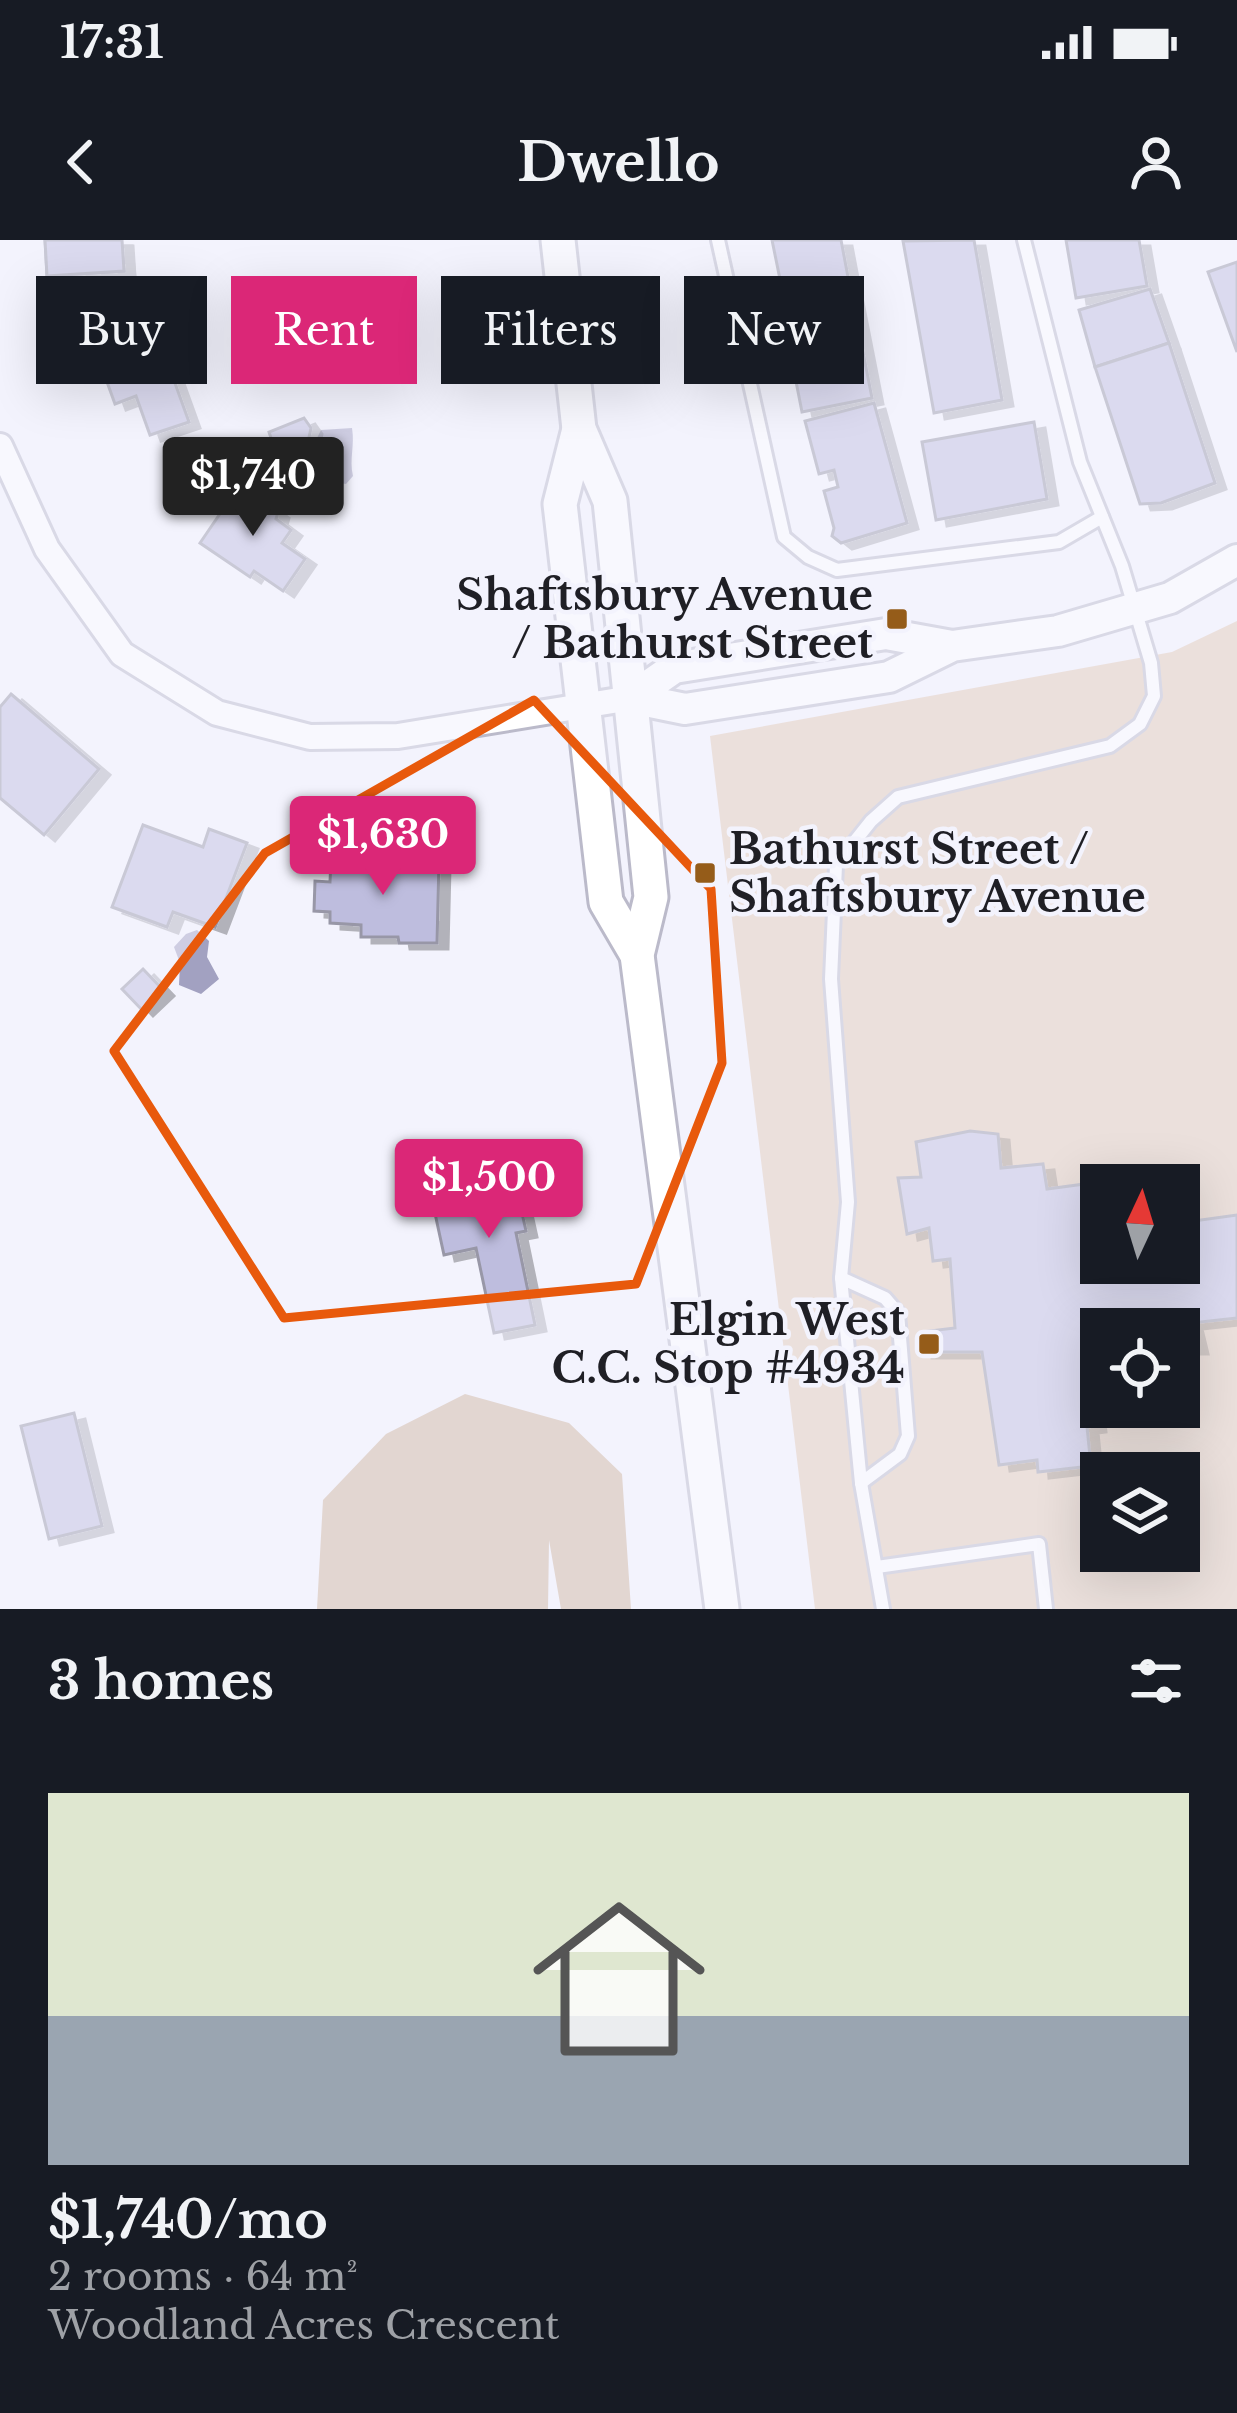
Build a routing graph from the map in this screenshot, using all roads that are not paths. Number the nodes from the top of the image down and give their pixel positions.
1 (558, 240) edge
2 (718, 240) edge
3 (1024, 240) edge
4 (579, 429) junction
5 (0, 446) edge
6 (1102, 517) junction
7 (1237, 560) edge
8 (1135, 609) junction
9 (952, 646) junction
10 (631, 698) junction
11 (585, 705) junction
12 (637, 955) junction
13 (841, 1278) junction
14 (861, 1483) junction
15 (877, 1567) junction
16 (722, 1609) edge
17 (883, 1609) edge
18 (1046, 1609) edge

1 - 4 main road
2 - 6 lane
3 - 6 lane
4 - 10 main road
4 - 11 main road
5 - 11 street
6 - 8 lane
7 - 8 street
8 - 9 street
8 - 13 lane
9 - 10 street
9 - 10 street
10 - 11 street
10 - 12 main road
11 - 12 main road
12 - 16 main road
13 - 14 lane
13 - 14 lane
14 - 15 lane
15 - 17 lane
15 - 18 lane

